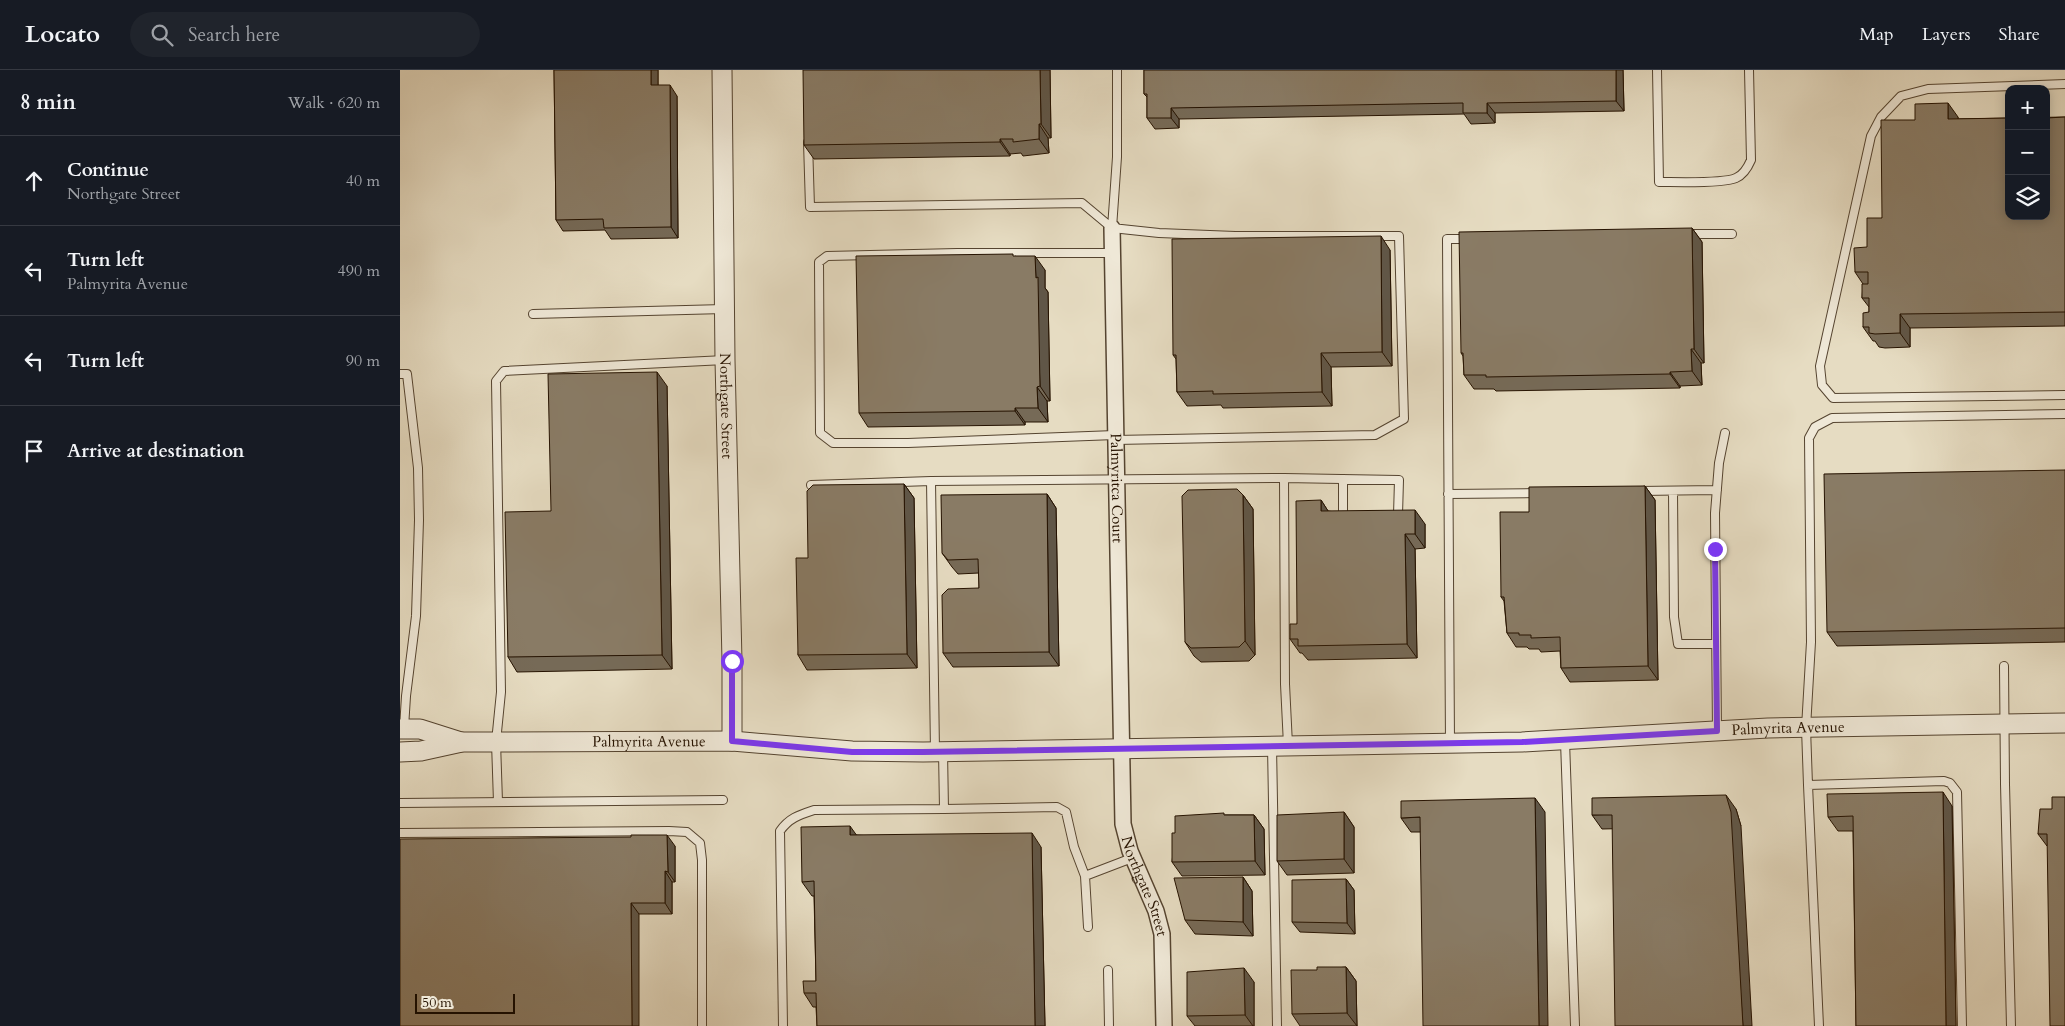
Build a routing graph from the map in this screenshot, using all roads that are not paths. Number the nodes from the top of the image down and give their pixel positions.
1 (722, 70) edge
2 (1117, 70) edge
3 (1657, 70) edge
4 (1749, 70) edge
5 (2065, 84) edge
6 (807, 128) edge
7 (1112, 228) junction
8 (1732, 234) dead end
9 (1683, 235) edge
10 (1477, 239) edge
11 (1112, 253) junction
12 (724, 309) junction
13 (533, 314) dead end
14 (725, 360) junction
15 (403, 374) edge
16 (2065, 395) edge
17 (2065, 414) edge
18 (1725, 434) dead end
19 (1115, 438) junction
20 (1284, 478) junction
21 (1116, 479) junction
22 (1343, 479) junction
23 (931, 481) junction
24 (811, 485) edge
25 (1717, 490) junction
26 (1635, 491) edge
27 (1673, 491) junction
28 (1550, 492) edge
29 (1448, 494) junction
30 (1343, 512) edge
31 (1398, 515) edge
32 (1716, 644) junction
33 (2004, 666) dead end
34 (403, 696) edge
35 (2065, 723) edge
36 (2005, 724) junction
37 (1806, 728) junction
38 (402, 729) edge
39 (1717, 731) junction
40 (1565, 740) junction
41 (732, 741) junction
42 (462, 742) junction
43 (496, 742) junction
44 (1450, 744) junction
45 (1280, 746) junction
46 (1120, 749) junction
47 (939, 751) junction
48 (400, 752) edge
49 (1808, 785) junction
50 (724, 800) dead end
51 (498, 802) junction
52 (400, 803) edge
53 (944, 809) junction
54 (400, 833) edge
55 (1132, 858) junction
56 (1086, 876) junction
57 (1088, 926) dead end
58 (1108, 970) dead end
59 (702, 1026) edge
60 (783, 1026) edge
61 (1109, 1026) edge
62 (1164, 1026) edge
63 (1277, 1026) edge
64 (1575, 1026) edge
65 (1819, 1026) edge
66 (1962, 1026) edge
67 (2011, 1026) edge

1 - 12 street, Northgate Street
2 - 7 lane
3 - 4 lane
5 - 16 lane
6 - 7 lane
7 - 11 street, Palmyritca Court
7 - 19 lane
8 - 9 lane
10 - 29 lane
11 - 19 street, Palmyritca Court
11 - 19 lane
12 - 13 lane
12 - 14 street, Northgate Street
14 - 41 street, Northgate Street
14 - 43 lane
15 - 34 lane
17 - 37 lane
18 - 25 lane
19 - 21 street, Palmyritca Court
20 - 21 lane
20 - 22 lane
20 - 45 lane
21 - 23 lane
21 - 46 street, Palmyritca Court
22 - 30 lane
22 - 31 lane
23 - 24 lane
23 - 47 lane
25 - 27 lane
25 - 32 lane
26 - 27 lane
27 - 32 lane
28 - 29 lane
29 - 44 lane
32 - 39 lane
33 - 36 lane
34 - 38 lane
35 - 36 street, Palmyrita Avenue
36 - 37 street, Palmyrita Avenue
36 - 67 lane
37 - 39 street, Palmyrita Avenue
37 - 49 lane
38 - 42 street, Palmyrita Avenue
39 - 40 street, Palmyrita Avenue
40 - 44 street, Palmyrita Avenue
40 - 64 lane
41 - 43 street, Palmyrita Avenue
41 - 47 street, Palmyrita Avenue
42 - 43 street, Palmyrita Avenue
42 - 48 street, Palmyrita Avenue
43 - 51 lane
44 - 45 street, Palmyrita Avenue
45 - 46 street, Palmyrita Avenue
45 - 63 lane
46 - 47 street, Palmyrita Avenue
46 - 55 street, Northgate Street
47 - 53 lane
49 - 65 lane
49 - 66 lane
50 - 51 lane
51 - 52 lane
53 - 56 lane
53 - 60 lane
54 - 59 lane
55 - 56 lane
55 - 62 street, Northgate Street
56 - 57 lane
58 - 61 lane

